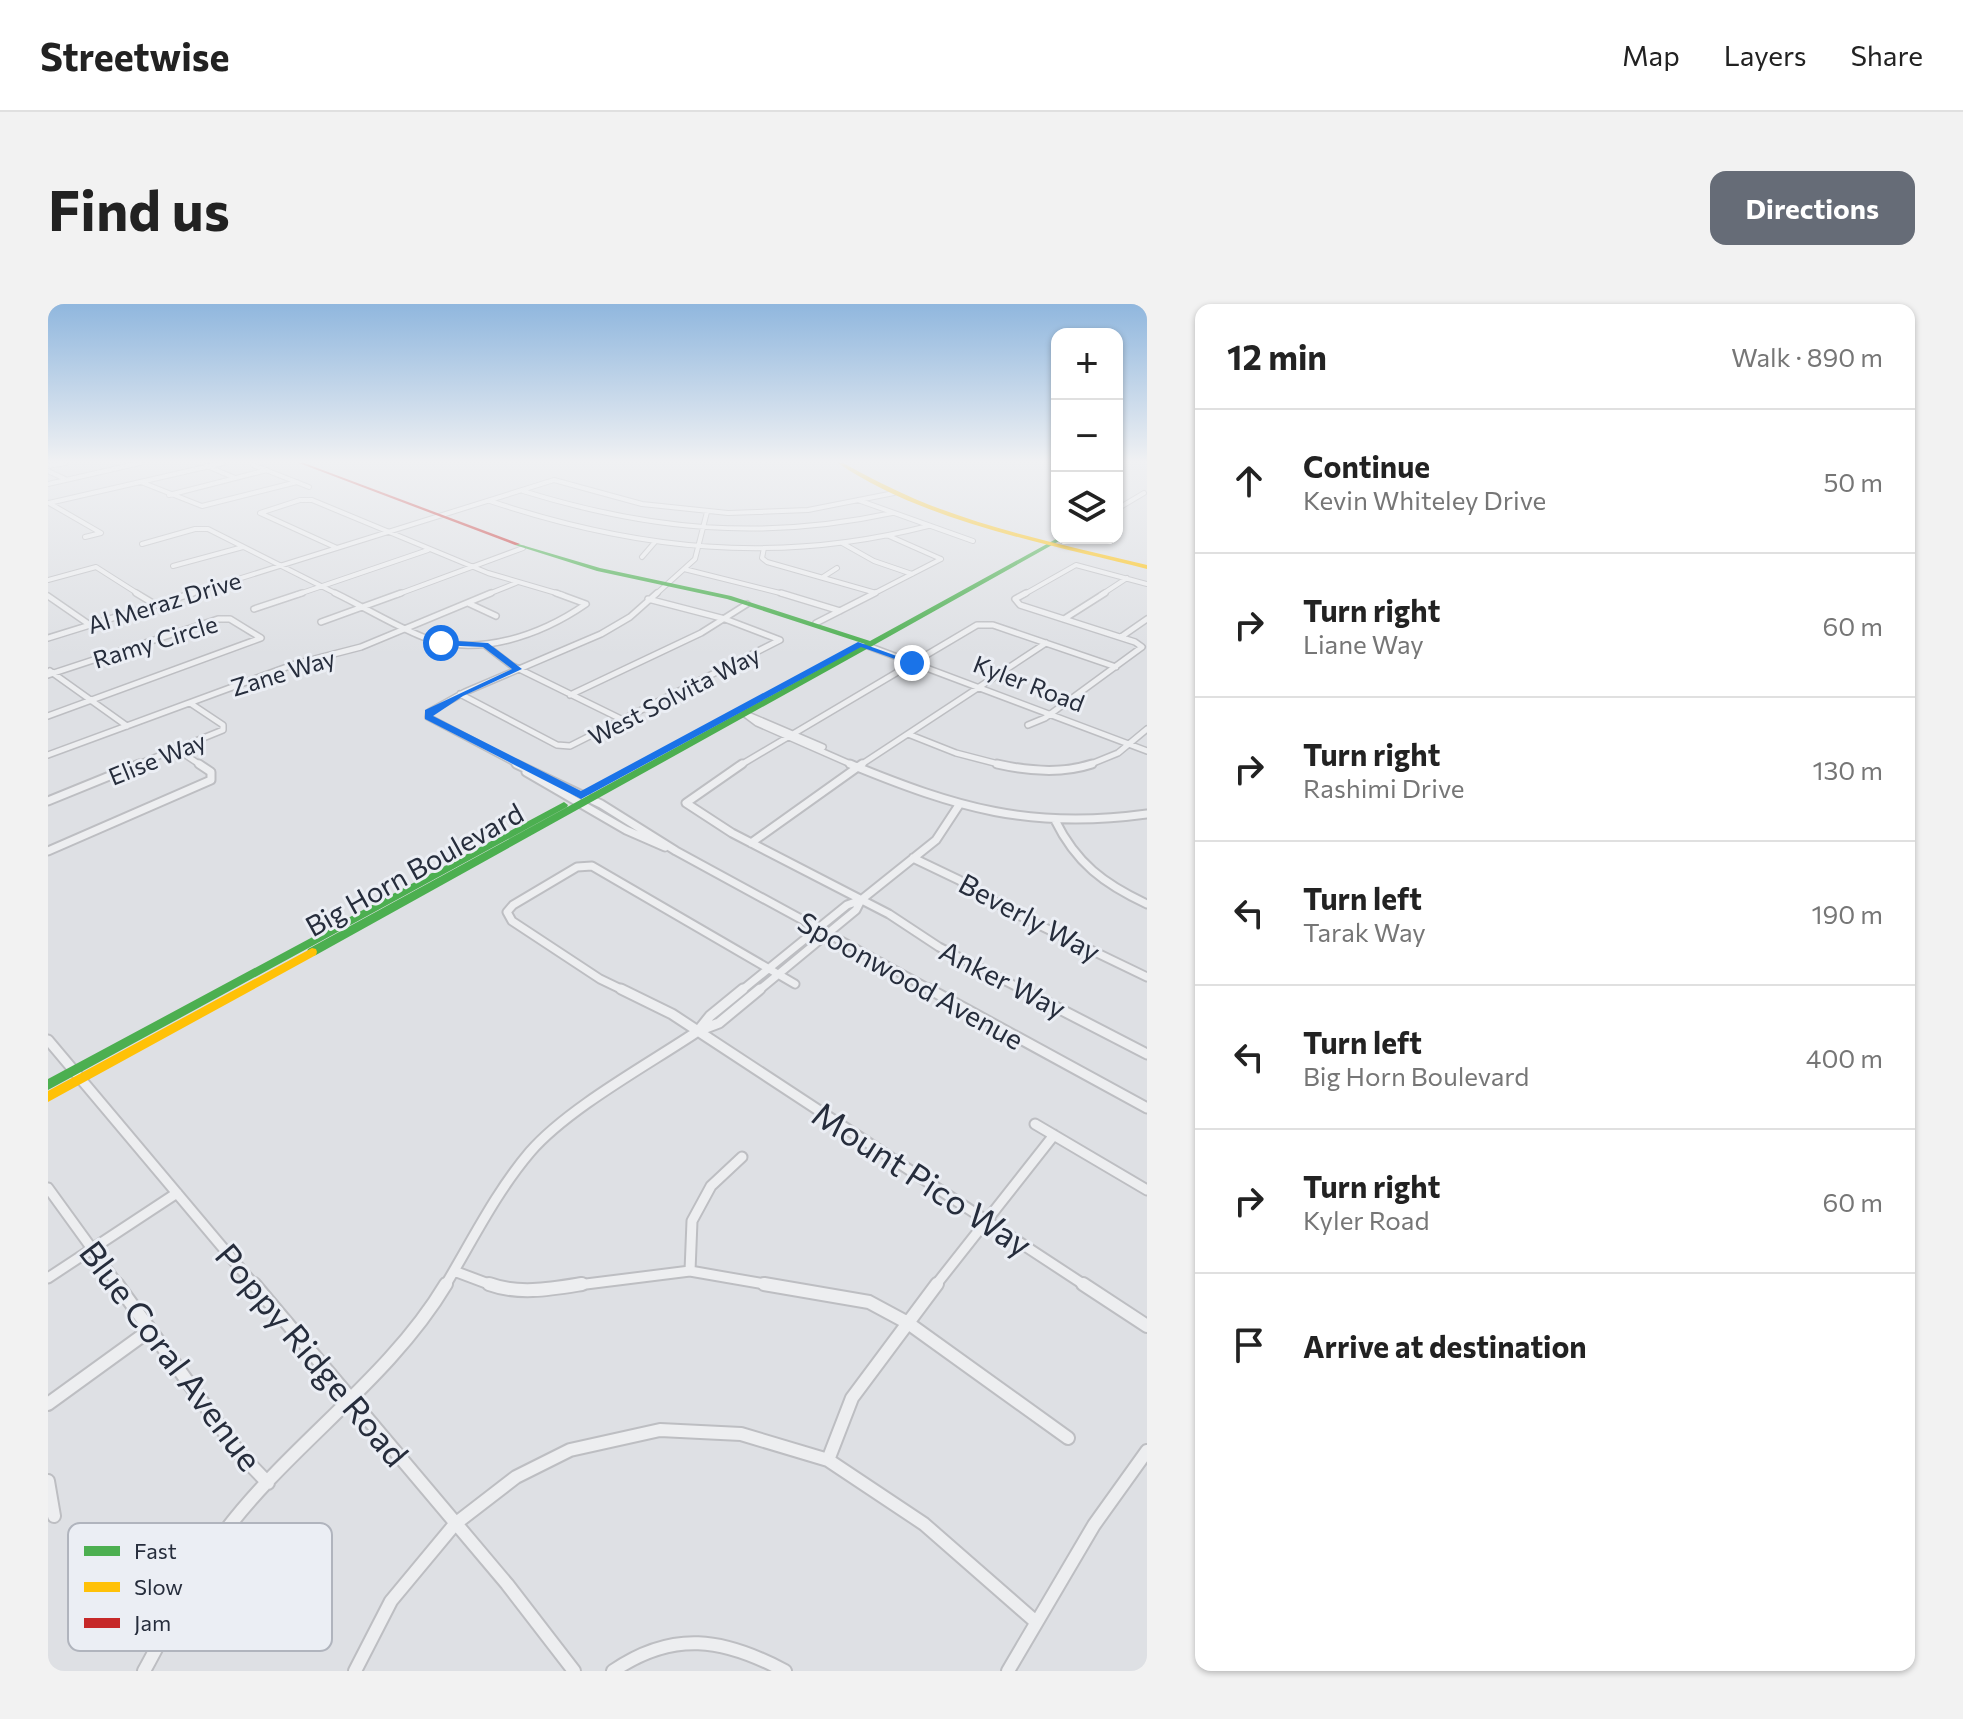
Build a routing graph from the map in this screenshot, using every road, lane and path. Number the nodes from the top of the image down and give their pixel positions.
1 (90, 527) edge
2 (290, 527) edge
3 (375, 527) edge
4 (405, 527) edge
5 (469, 527) edge
6 (565, 527) edge
7 (694, 527) edge
8 (810, 527) edge
9 (925, 527) edge
10 (930, 527) edge
11 (1004, 527) edge
12 (1012, 527) edge
13 (704, 528) junction
14 (388, 532) junction
15 (889, 536) junction
16 (85, 537) dead end
17 (1051, 538) edge
18 (1051, 538) edge
19 (973, 541) dead end
20 (655, 542) junction
21 (1051, 542) edge
22 (842, 543) junction
23 (142, 544) dead end
24 (1072, 544) edge
25 (243, 547) junction
26 (700, 547) junction
27 (337, 548) junction
28 (523, 548) junction
29 (764, 548) junction
30 (429, 549) junction
31 (642, 557) dead end
32 (1147, 565) edge
33 (173, 566) dead end
34 (280, 566) junction
35 (470, 567) junction
36 (837, 568) dead end
37 (684, 569) junction
38 (913, 574) junction
39 (823, 577) junction
40 (1127, 578) junction
41 (48, 580) edge
42 (516, 583) junction
43 (667, 584) junction
44 (1147, 584) edge
45 (320, 586) junction
46 (876, 593) junction
47 (48, 596) edge
48 (648, 599) junction
49 (467, 602) junction
50 (747, 604) junction
51 (156, 605) junction
52 (360, 606) junction
53 (254, 609) dead end
54 (840, 611) junction
55 (496, 616) dead end
56 (725, 619) junction
57 (1064, 619) junction
58 (1147, 619) edge
59 (321, 622) dead end
60 (816, 623) junction
61 (90, 625) junction
62 (403, 627) junction
63 (1121, 637) junction
64 (48, 638) edge
65 (1046, 643) junction
66 (867, 644) junction
67 (485, 645) junction
68 (914, 661) junction
69 (1116, 667) junction
70 (518, 669) junction
71 (50, 673) edge
72 (981, 686) junction
73 (460, 694) junction
74 (570, 695) junction
75 (88, 701) junction
76 (190, 703) junction
77 (1053, 713) junction
78 (745, 714) junction
79 (48, 716) edge
80 (623, 720) junction
81 (1028, 725) dead end
82 (127, 726) junction
83 (1147, 729) edge
84 (908, 734) junction
85 (790, 735) junction
86 (1131, 742) junction
87 (1147, 748) edge
88 (178, 750) junction
89 (48, 755) edge
90 (859, 766) junction
91 (581, 800) junction
92 (48, 801) edge
93 (959, 805) junction
94 (1145, 817) edge
95 (1055, 820) junction
96 (751, 843) junction
97 (48, 851) edge
98 (913, 858) junction
99 (861, 900) junction
100 (1147, 904) edge
101 (818, 929) junction
102 (827, 934) junction
103 (769, 969) junction
104 (778, 974) junction
105 (1147, 977) edge
106 (795, 984) dead end
107 (698, 1031) junction
108 (48, 1040) edge
109 (1147, 1054) edge
110 (77, 1075) junction
111 (48, 1085) edge
112 (48, 1097) edge
113 (1147, 1108) edge
114 (1035, 1124) dead end
115 (1054, 1135) junction
116 (742, 1157) dead end
117 (48, 1188) edge
118 (1147, 1190) edge
119 (177, 1193) junction
120 (987, 1220) junction
121 (92, 1249) junction
122 (454, 1271) junction
123 (690, 1271) junction
124 (48, 1278) edge
125 (908, 1323) junction
126 (1147, 1326) edge
127 (150, 1330) junction
128 (348, 1396) junction
129 (48, 1404) edge
130 (1068, 1438) dead end
131 (1147, 1451) edge
132 (828, 1460) junction
133 (48, 1481) edge
134 (268, 1483) junction
135 (54, 1516) dead end
136 (233, 1523) edge
137 (455, 1524) junction
138 (1036, 1622) junction
139 (155, 1651) edge
140 (144, 1671) edge
141 (355, 1671) edge
142 (574, 1671) edge
143 (613, 1671) edge
144 (785, 1671) edge
145 (1008, 1671) edge

1 - 16 street
2 - 27 street
3 - 14 street
4 - 14 street, Al Meraz Drive
5 - 28 street, Kyler Road
6 - 20 street
7 - 13 street
8 - 13 street
9 - 15 street
10 - 19 street
11 - 17 street
12 - 18 street
13 - 26 street
14 - 27 street, Al Meraz Drive
14 - 30 street
15 - 22 street
15 - 38 street
20 - 26 street
20 - 31 street
21 - 66 street, Big Horn Boulevard
22 - 29 street
22 - 38 street
23 - 25 street
24 - 32 street
25 - 33 street
25 - 34 street
26 - 29 street
26 - 37 street
27 - 34 street, Al Meraz Drive
28 - 35 street
28 - 43 street, Kyler Road
29 - 39 street
30 - 35 street
30 - 45 street
34 - 45 street
34 - 51 street, Al Meraz Drive
35 - 42 street
35 - 52 street
36 - 39 street
37 - 43 street
37 - 54 street
38 - 46 street
39 - 46 street
40 - 44 street
40 - 57 street
40 - 57 street
41 - 51 street
42 - 49 street, Zane Way
42 - 67 street
43 - 48 street
43 - 50 street, Kyler Road
43 - 60 street, Kyler Road
45 - 52 street
45 - 53 street
46 - 54 street
47 - 61 street
48 - 56 street
48 - 70 street
49 - 55 street
49 - 62 street, Zane Way
50 - 56 street
50 - 66 street, Kyler Road
51 - 61 street, Al Meraz Drive
52 - 59 street
52 - 62 street
54 - 60 street
56 - 74 street
56 - 80 street, West Solvita Way
57 - 63 street
58 - 63 street
60 - 66 street, Kyler Road
61 - 64 street, Al Meraz Drive
62 - 67 street
62 - 76 street, Zane Way
63 - 69 street
65 - 68 street
65 - 69 street
65 - 72 street
66 - 68 street, Kyler Road
66 - 78 street, Big Horn Boulevard
66 - 91 street, Big Horn Boulevard
67 - 70 street
68 - 72 street, Kyler Road
68 - 85 street
69 - 77 street
70 - 73 street
70 - 74 street
71 - 75 street
71 - 75 street, Ramy Circle
72 - 77 street, Kyler Road
72 - 84 street
73 - 80 street, West Solvita Way
73 - 91 street, Spoonwood Avenue
74 - 80 street
75 - 79 street
75 - 82 street
76 - 82 street, Zane Way
76 - 88 street, Elise Way
77 - 81 street
77 - 86 street, Kyler Road
78 - 85 street
78 - 91 street, Big Horn Boulevard
82 - 89 street, Zane Way
83 - 86 street
84 - 86 street
84 - 90 street
85 - 90 street
85 - 96 street, Anker Way
86 - 87 street, Kyler Road
88 - 92 street, Elise Way
88 - 97 street
90 - 93 street
90 - 96 street
91 - 101 street, Spoonwood Avenue
91 - 110 street, Big Horn Boulevard
93 - 95 street
93 - 98 street
94 - 95 street
95 - 100 street
96 - 99 street, Anker Way
98 - 99 street
98 - 105 street, Beverly Way
99 - 101 street
99 - 102 street
99 - 109 street, Anker Way
101 - 102 street, Spoonwood Avenue
101 - 103 street
102 - 104 street
102 - 113 street, Spoonwood Avenue
103 - 104 street, Mount Pico Way
103 - 107 street
103 - 107 street, Mount Pico Way
104 - 106 street, Mount Pico Way
104 - 107 street
107 - 120 street, Mount Pico Way
107 - 122 street
108 - 110 street, Poppy Ridge Road
110 - 111 street, Big Horn Boulevard
110 - 112 street, Big Horn Boulevard
110 - 119 street, Poppy Ridge Road
114 - 115 street
115 - 118 street
115 - 120 street
116 - 123 street
117 - 121 street, Blue Coral Avenue
119 - 121 street
119 - 128 street, Poppy Ridge Road
120 - 125 street
120 - 126 street, Mount Pico Way
121 - 124 street
121 - 127 street, Blue Coral Avenue
122 - 123 street
122 - 128 street
123 - 125 street
125 - 130 street
125 - 132 street
127 - 129 street
127 - 134 street, Blue Coral Avenue
128 - 134 street
128 - 137 street, Poppy Ridge Road
131 - 138 street
132 - 137 street
132 - 138 street
133 - 135 street
134 - 136 street
137 - 141 street
137 - 142 street, Poppy Ridge Road
138 - 145 street
139 - 140 street
143 - 144 street

